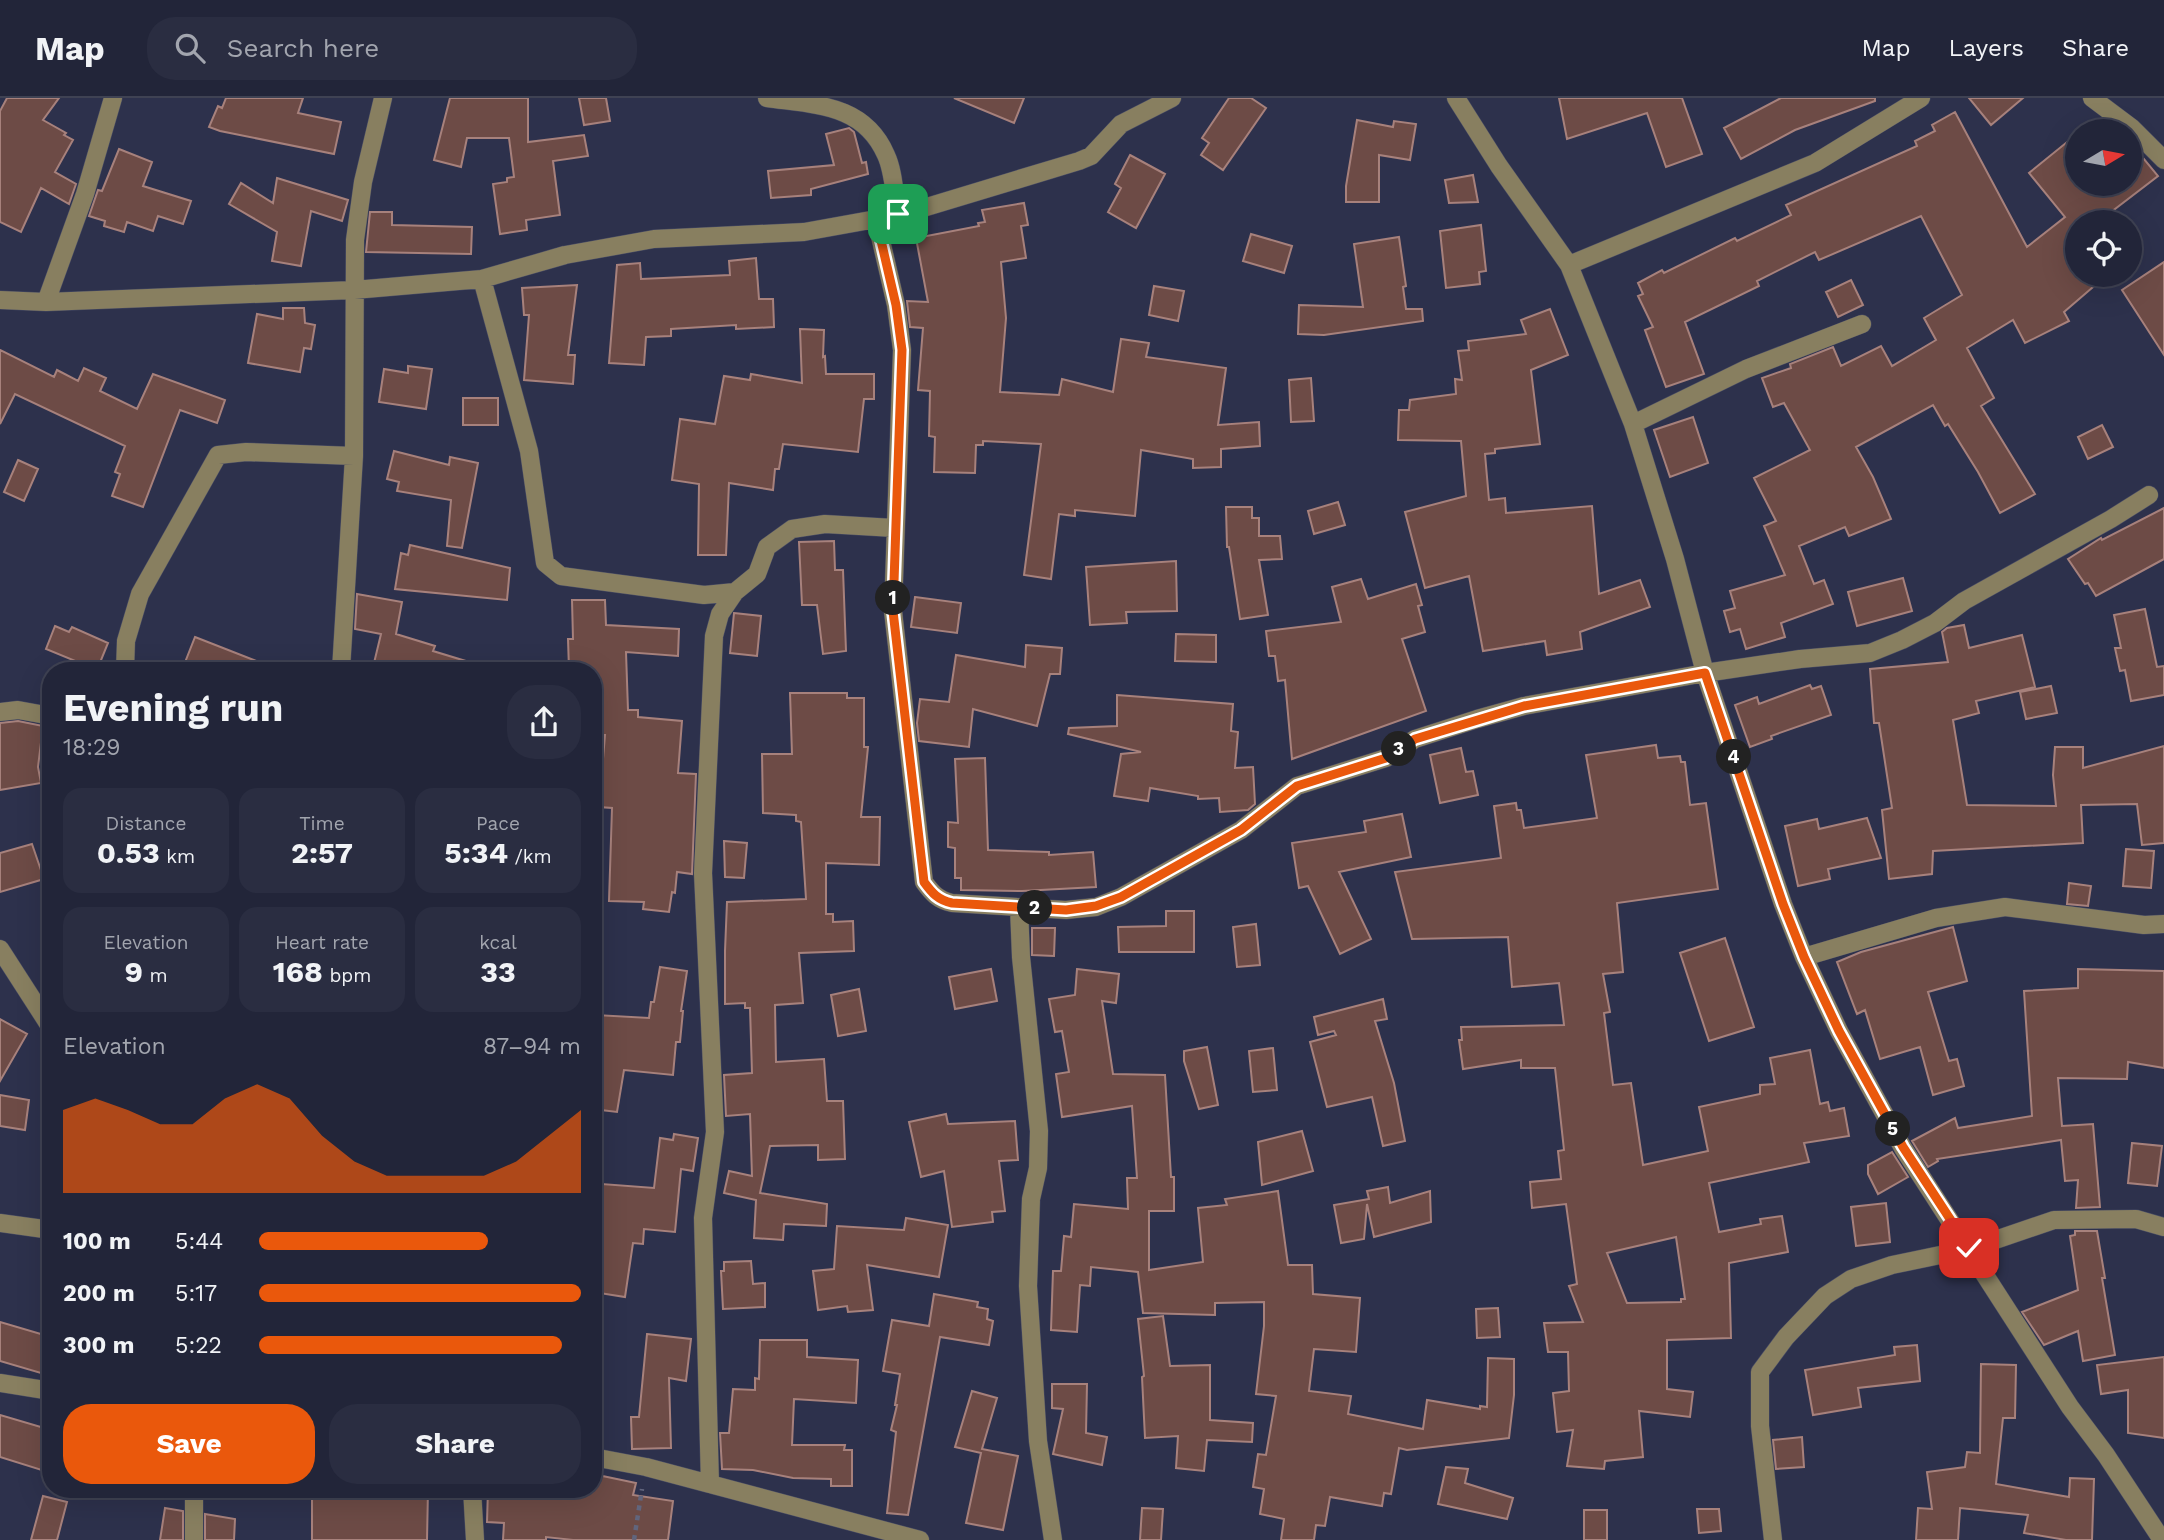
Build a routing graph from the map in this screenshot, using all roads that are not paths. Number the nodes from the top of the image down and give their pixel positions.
1 (113, 98) edge
2 (383, 98) edge
3 (767, 98) edge
4 (1172, 98) edge
5 (1456, 98) edge
6 (1921, 98) edge
7 (2092, 98) edge
8 (2164, 160) edge
9 (898, 214) junction
10 (876, 219) junction
11 (1569, 265) junction
12 (482, 279) junction
13 (354, 290) junction
14 (0, 300) edge
15 (46, 302) junction
16 (1862, 324) dead end
17 (1633, 424) junction
18 (354, 456) junction
19 (2149, 495) dead end
20 (894, 528) junction
21 (735, 592) junction
22 (125, 662) edge
23 (341, 662) edge
24 (1705, 673) junction
25 (0, 712) edge
26 (42, 714) edge
27 (1019, 908) junction
28 (2164, 924) edge
29 (0, 949) edge
30 (1804, 957) junction
31 (42, 1014) edge
32 (0, 1223) edge
33 (2164, 1227) edge
34 (42, 1229) edge
35 (1969, 1248) junction
36 (0, 1383) edge
37 (42, 1390) edge
38 (602, 1459) edge
39 (710, 1484) junction
40 (194, 1498) edge
41 (473, 1498) edge
42 (194, 1540) edge
43 (475, 1540) edge
44 (920, 1540) edge
45 (1053, 1540) edge
46 (1773, 1540) edge
47 (2162, 1540) edge

1 - 15 street
2 - 13 street
3 - 9 street
4 - 9 street
5 - 11 street
6 - 11 street
7 - 8 street
9 - 10 street
10 - 12 street
10 - 20 street
11 - 17 street
12 - 13 street
12 - 21 street
13 - 15 street
13 - 18 street
14 - 15 street
16 - 17 street
17 - 24 street
18 - 22 street
18 - 23 street
19 - 24 street
20 - 21 street
20 - 27 street
21 - 39 street
24 - 27 street
24 - 30 street
25 - 26 street
27 - 45 street
28 - 30 street
29 - 31 street
30 - 35 street
32 - 34 street
33 - 35 street
35 - 46 street
35 - 47 street
36 - 37 street
38 - 39 street
39 - 44 street
40 - 42 street
41 - 43 street

